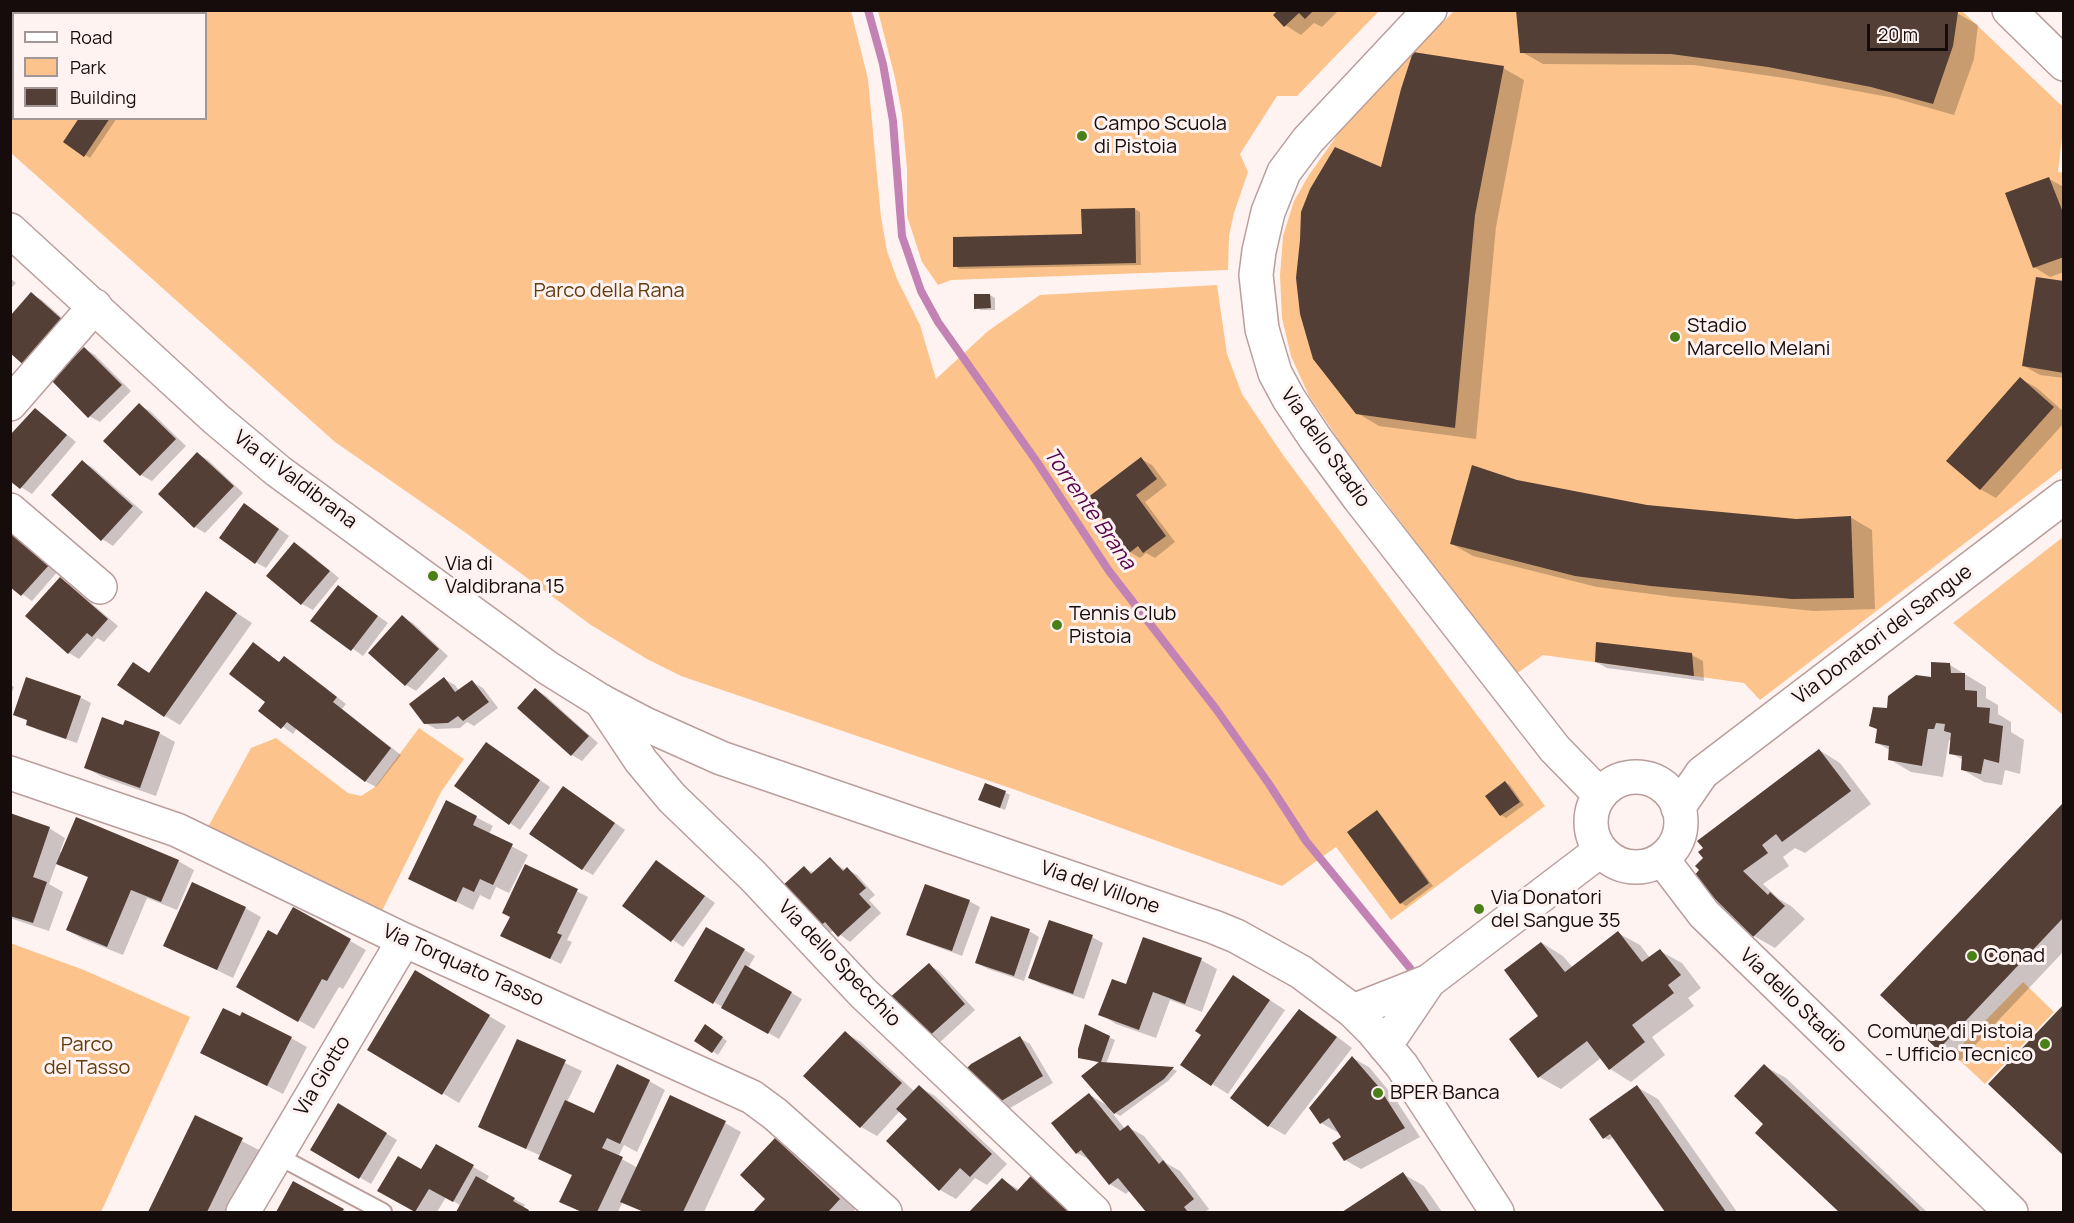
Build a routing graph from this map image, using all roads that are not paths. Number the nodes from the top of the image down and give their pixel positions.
1 (1430, 10) edge
2 (2010, 12) edge
3 (2064, 64) edge
4 (2064, 77) edge
5 (10, 230) edge
6 (95, 306) junction
7 (10, 404) edge
8 (2064, 497) edge
9 (10, 510) edge
10 (100, 587) dead end
11 (601, 701) junction
12 (10, 773) edge
13 (1600, 795) junction
14 (1671, 797) junction
15 (1601, 850) junction
16 (1662, 859) junction
17 (404, 940) junction
18 (1429, 981) junction
19 (1353, 1011) junction
20 (1385, 1046) junction
21 (276, 1155) junction
22 (243, 1212) edge
23 (383, 1212) edge
24 (885, 1212) edge
25 (1094, 1212) edge
26 (1497, 1212) edge
27 (2011, 1212) edge

1 - 13 street, Via dello Stadio
2 - 3 street
2 - 4 lane
5 - 6 street, Via di Valdibrana
6 - 7 street
6 - 11 street, Via di Valdibrana
8 - 14 street, Via Donatori del Sangue
9 - 10 street
11 - 19 street, Via del Villone
11 - 25 street, Via dello Specchio
12 - 17 street, Via Torquato Tasso
13 - 14 street
13 - 15 street
14 - 16 street
15 - 16 street
15 - 18 street
16 - 27 street, Via dello Stadio
17 - 21 street, Via Giotto
17 - 24 street, Via Torquato Tasso
18 - 19 street
18 - 20 street
19 - 20 street, Via del Villone
20 - 26 street, Via del Villone
21 - 22 street, Via Giotto
21 - 23 lane

